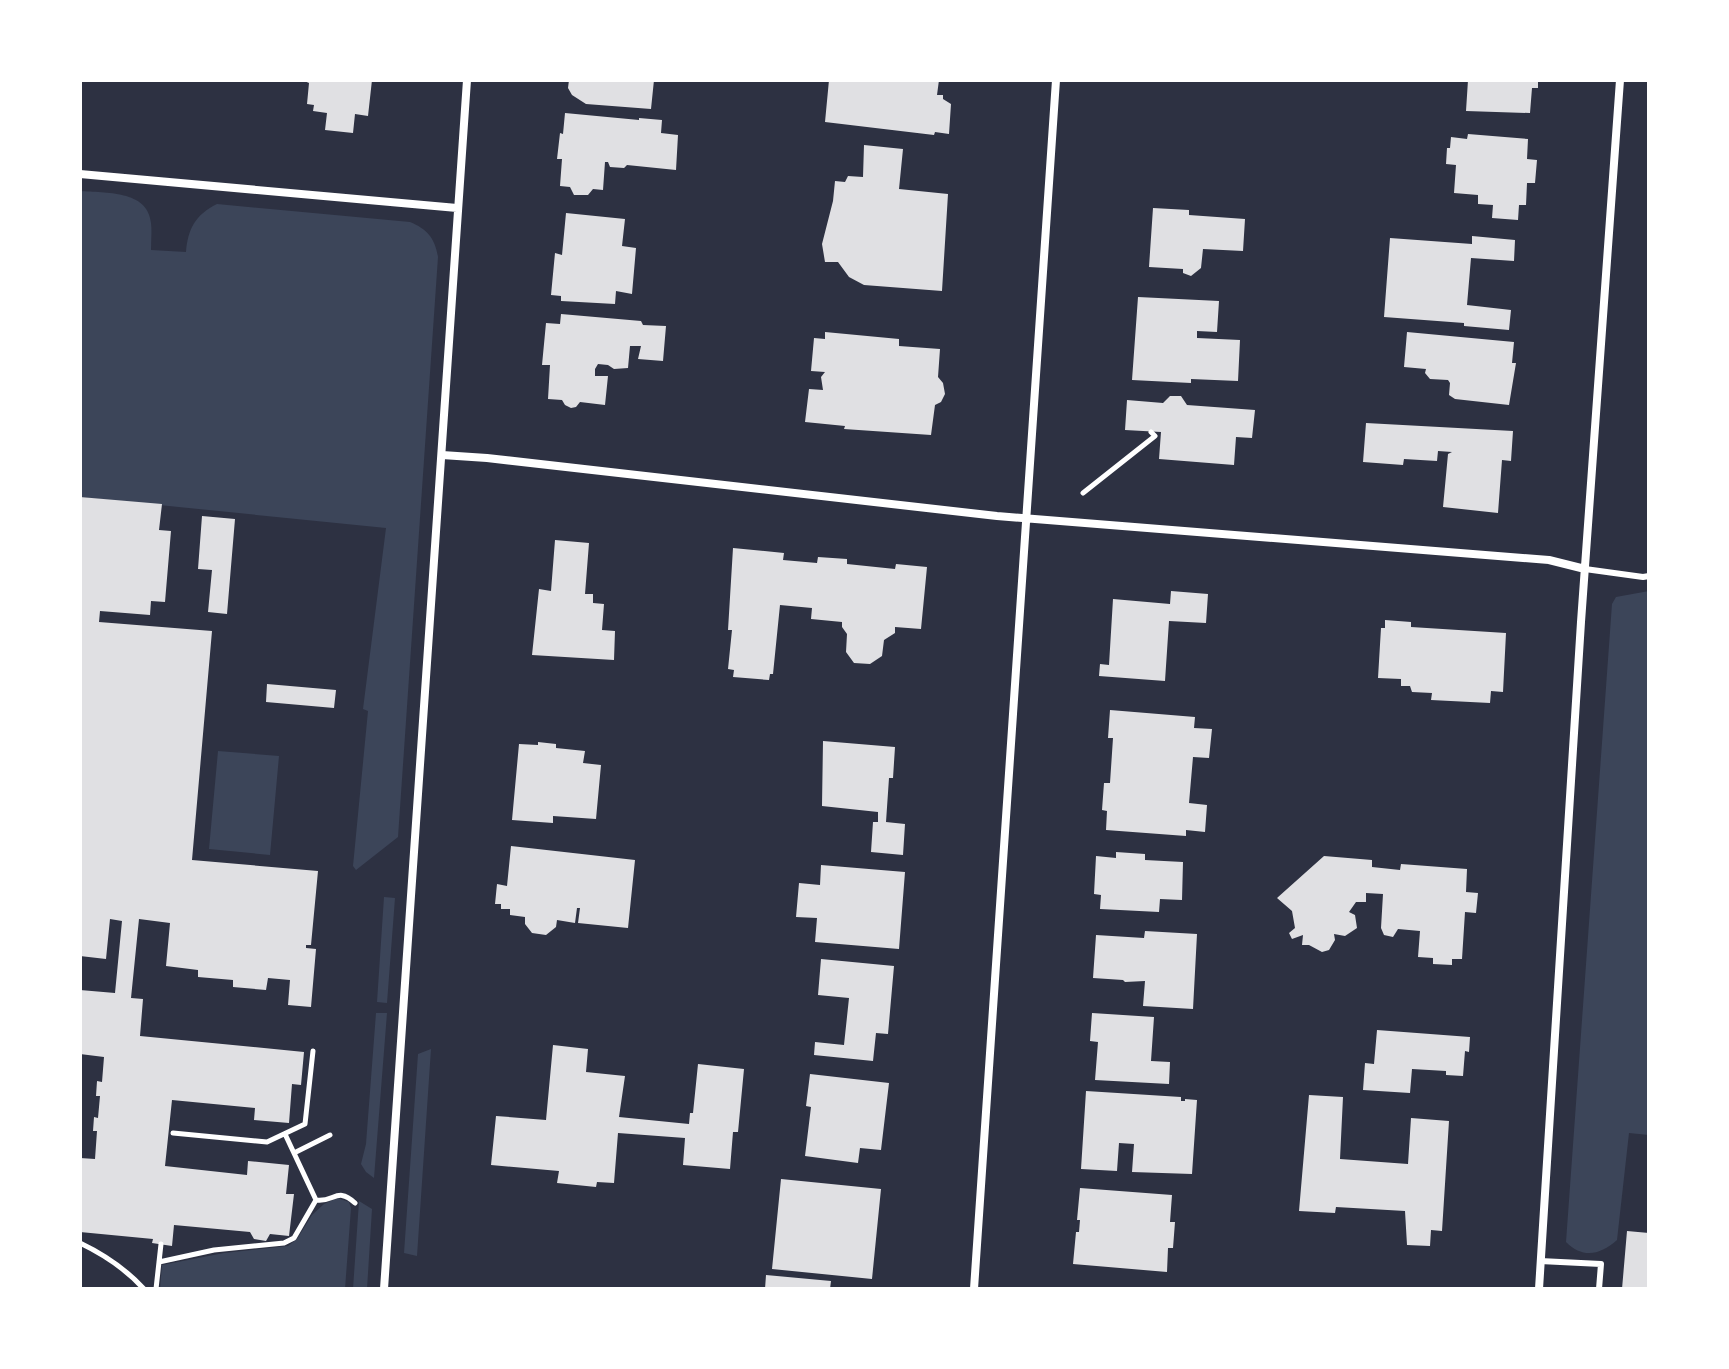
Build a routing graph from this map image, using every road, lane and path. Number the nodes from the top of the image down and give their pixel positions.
1 (467, 80) edge
2 (1056, 80) edge
3 (1620, 80) edge
4 (80, 174) edge
5 (457, 208) junction
6 (1151, 432) dead end
7 (442, 455) junction
8 (1083, 493) dead end
9 (1027, 518) junction
10 (1585, 569) junction
11 (1649, 576) edge
12 (313, 1051) dead end
13 (173, 1133) dead end
14 (285, 1134) junction
15 (330, 1135) dead end
16 (294, 1153) junction
17 (316, 1200) junction
18 (355, 1203) dead end
19 (80, 1243) edge
20 (161, 1244) dead end
21 (1540, 1261) junction
22 (159, 1262) junction
23 (144, 1289) edge
24 (156, 1289) edge
25 (384, 1289) edge
26 (974, 1289) edge
27 (1539, 1289) edge
28 (1599, 1289) edge

1 - 5 street
2 - 9 street
3 - 10 street
4 - 5 street
5 - 7 street
6 - 8 path
7 - 9 street
7 - 25 street
9 - 10 street
9 - 26 street
10 - 11 lane
10 - 21 street
12 - 14 path
13 - 14 path
14 - 16 path
15 - 16 path
16 - 17 path
17 - 18 path
17 - 22 path
19 - 23 path
20 - 22 path
21 - 27 street
21 - 28 lane
22 - 24 path

